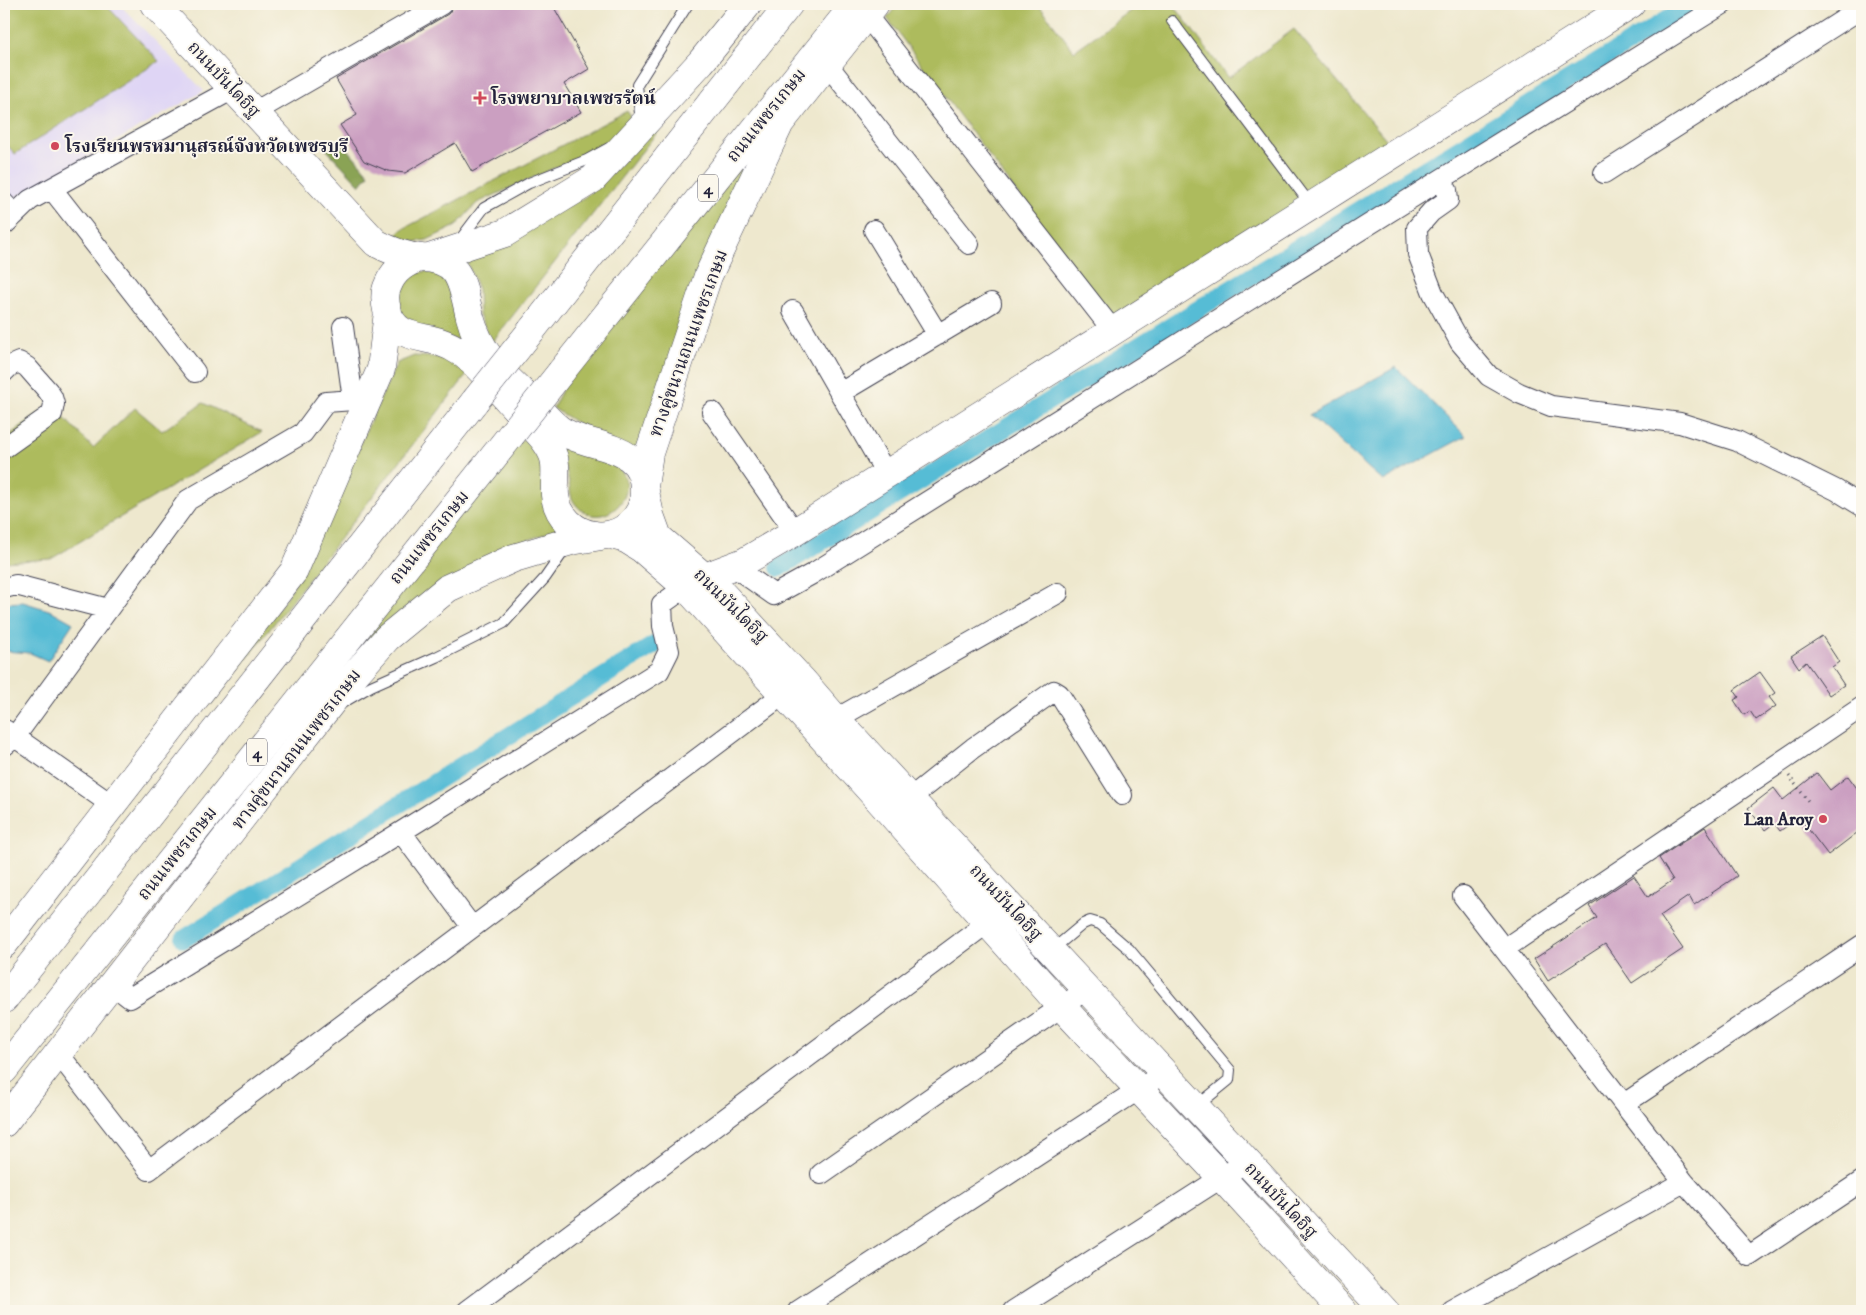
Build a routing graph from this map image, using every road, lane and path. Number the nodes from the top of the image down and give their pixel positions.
1 (154, 4) edge
2 (442, 4) edge
3 (688, 4) edge
4 (748, 4) edge
5 (789, 4) edge
6 (1632, 4) edge
7 (1723, 4) edge
8 (865, 7) edge
9 (1858, 7) edge
10 (1172, 20) dead end
11 (827, 64) junction
12 (233, 89) junction
13 (252, 110) junction
14 (638, 130) junction
15 (1604, 173) dead end
16 (1440, 180) junction
17 (52, 189) junction
18 (4, 196) edge
19 (1312, 206) junction
20 (18, 210) junction
21 (4, 225) edge
22 (874, 230) dead end
23 (376, 243) junction
24 (969, 244) dead end
25 (434, 256) junction
26 (387, 300) junction
27 (992, 303) dead end
28 (793, 311) dead end
29 (343, 327) dead end
30 (1114, 332) junction
31 (938, 335) junction
32 (4, 372) edge
33 (195, 372) dead end
34 (840, 393) junction
35 (360, 400) junction
36 (712, 412) dead end
37 (4, 448) edge
38 (887, 475) junction
39 (644, 487) junction
40 (1862, 506) edge
41 (795, 532) junction
42 (606, 535) junction
43 (571, 541) junction
44 (733, 566) junction
45 (696, 582) junction
46 (4, 588) edge
47 (1058, 593) dead end
48 (108, 608) junction
49 (793, 687) junction
50 (1862, 707) edge
51 (320, 716) junction
52 (836, 719) junction
53 (7, 738) edge
54 (1780, 763) junction
55 (1122, 795) dead end
56 (909, 798) junction
57 (1808, 801) dead end
58 (112, 805) junction
59 (401, 832) junction
60 (1463, 896) dead end
61 (1010, 906) junction
62 (988, 922) junction
63 (472, 927) junction
64 (4, 944) edge
65 (1862, 945) edge
66 (1504, 949) junction
67 (1052, 951) junction
68 (112, 984) junction
69 (1087, 989) junction
70 (4, 999) edge
71 (1062, 1007) junction
72 (58, 1053) junction
73 (4, 1070) edge
74 (1164, 1073) junction
75 (1138, 1090) junction
76 (1624, 1104) junction
77 (1196, 1108) junction
78 (4, 1123) edge
79 (1246, 1162) junction
80 (821, 1174) dead end
81 (1222, 1178) junction
82 (1862, 1181) edge
83 (1684, 1182) junction
84 (467, 1311) edge
85 (798, 1311) edge
86 (1013, 1311) edge
87 (1343, 1311) edge
88 (1385, 1311) edge
89 (1452, 1311) edge

1 - 12 main road, ถนนบันไดอิฐ
2 - 13 street
3 - 14 lane
4 - 14 main road
5 - 70 main road, bridge
6 - 19 main road
7 - 16 street
8 - 11 main road, ทางคู่ขนานถนนเพชรเกษม / 4
8 - 30 street
8 - 73 main road, ถนนเพชรเกษม / 4, bridge
9 - 15 street
10 - 19 lane
11 - 24 street
11 - 39 main road, ทางคู่ขนานถนนเพชรเกษม / 4
12 - 13 main road, ถนนบันไดอิฐ
12 - 17 street
13 - 23 main road, ถนนบันไดอิฐ
14 - 25 main road
16 - 40 street
16 - 44 street
17 - 20 street
17 - 33 street
18 - 20 lane
19 - 30 main road
20 - 21 street
22 - 31 street
23 - 25 main road, ถนนบันไดอิฐ
23 - 26 main road, ถนนบันไดอิฐ
25 - 26 main road
25 - 39 main road, ถนนบันไดอิฐ
26 - 35 main road
26 - 42 main road, ถนนบันไดอิฐ
27 - 31 street
28 - 34 street
29 - 35 street
30 - 38 main road
31 - 34 street
32 - 37 street
34 - 38 street
35 - 48 street
35 - 58 main road
36 - 41 street
38 - 41 main road
39 - 42 main road, ทางคู่ขนานถนนเพชรเกษม
39 - 45 main road, ถนนบันไดอิฐ
41 - 44 main road
42 - 43 main road, ทางคู่ขนานถนนเพชรเกษม / 4
42 - 45 main road, ถนนบันไดอิฐ
43 - 51 lane
43 - 51 main road, ทางคู่ขนานถนนเพชรเกษม / 4
44 - 45 main road
45 - 49 main road, ถนนบันไดอิฐ
45 - 59 street
46 - 48 street
47 - 52 street
48 - 53 street
49 - 52 main road, ถนนบันไดอิฐ
49 - 62 main road, ถนนบันไดอิฐ
49 - 63 street
50 - 54 street
51 - 68 main road, ทางคู่ขนานถนนเพชรเกษม / 4
52 - 56 main road, ถนนบันไดอิฐ
53 - 58 street
54 - 57 path
54 - 66 street
55 - 56 street
56 - 61 main road, ถนนบันไดอิฐ
58 - 64 main road
59 - 63 street
59 - 68 street
60 - 66 street
61 - 62 street
61 - 67 main road, ถนนบันไดอิฐ
62 - 71 main road, ถนนบันไดอิฐ
62 - 84 street
63 - 72 street
65 - 76 street
66 - 76 street
67 - 69 main road, ถนนบันไดอิฐ
67 - 77 lane
68 - 72 main road, ทางคู่ขนานถนนเพชรเกษม / 4
69 - 71 street
69 - 74 main road, ถนนบันไดอิฐ
71 - 75 main road, ถนนบันไดอิฐ
71 - 80 street
72 - 78 main road, ทางคู่ขนานถนนเพชรเกษม / 4
74 - 75 street
74 - 77 main road, ถนนบันไดอิฐ
75 - 81 main road, ถนนบันไดอิฐ
75 - 85 street
76 - 83 street
77 - 79 main road, ถนนบันไดอิฐ
79 - 81 street
79 - 88 main road, ถนนบันไดอิฐ
81 - 86 street
81 - 87 main road, ถนนบันไดอิฐ
82 - 83 street
83 - 89 street

